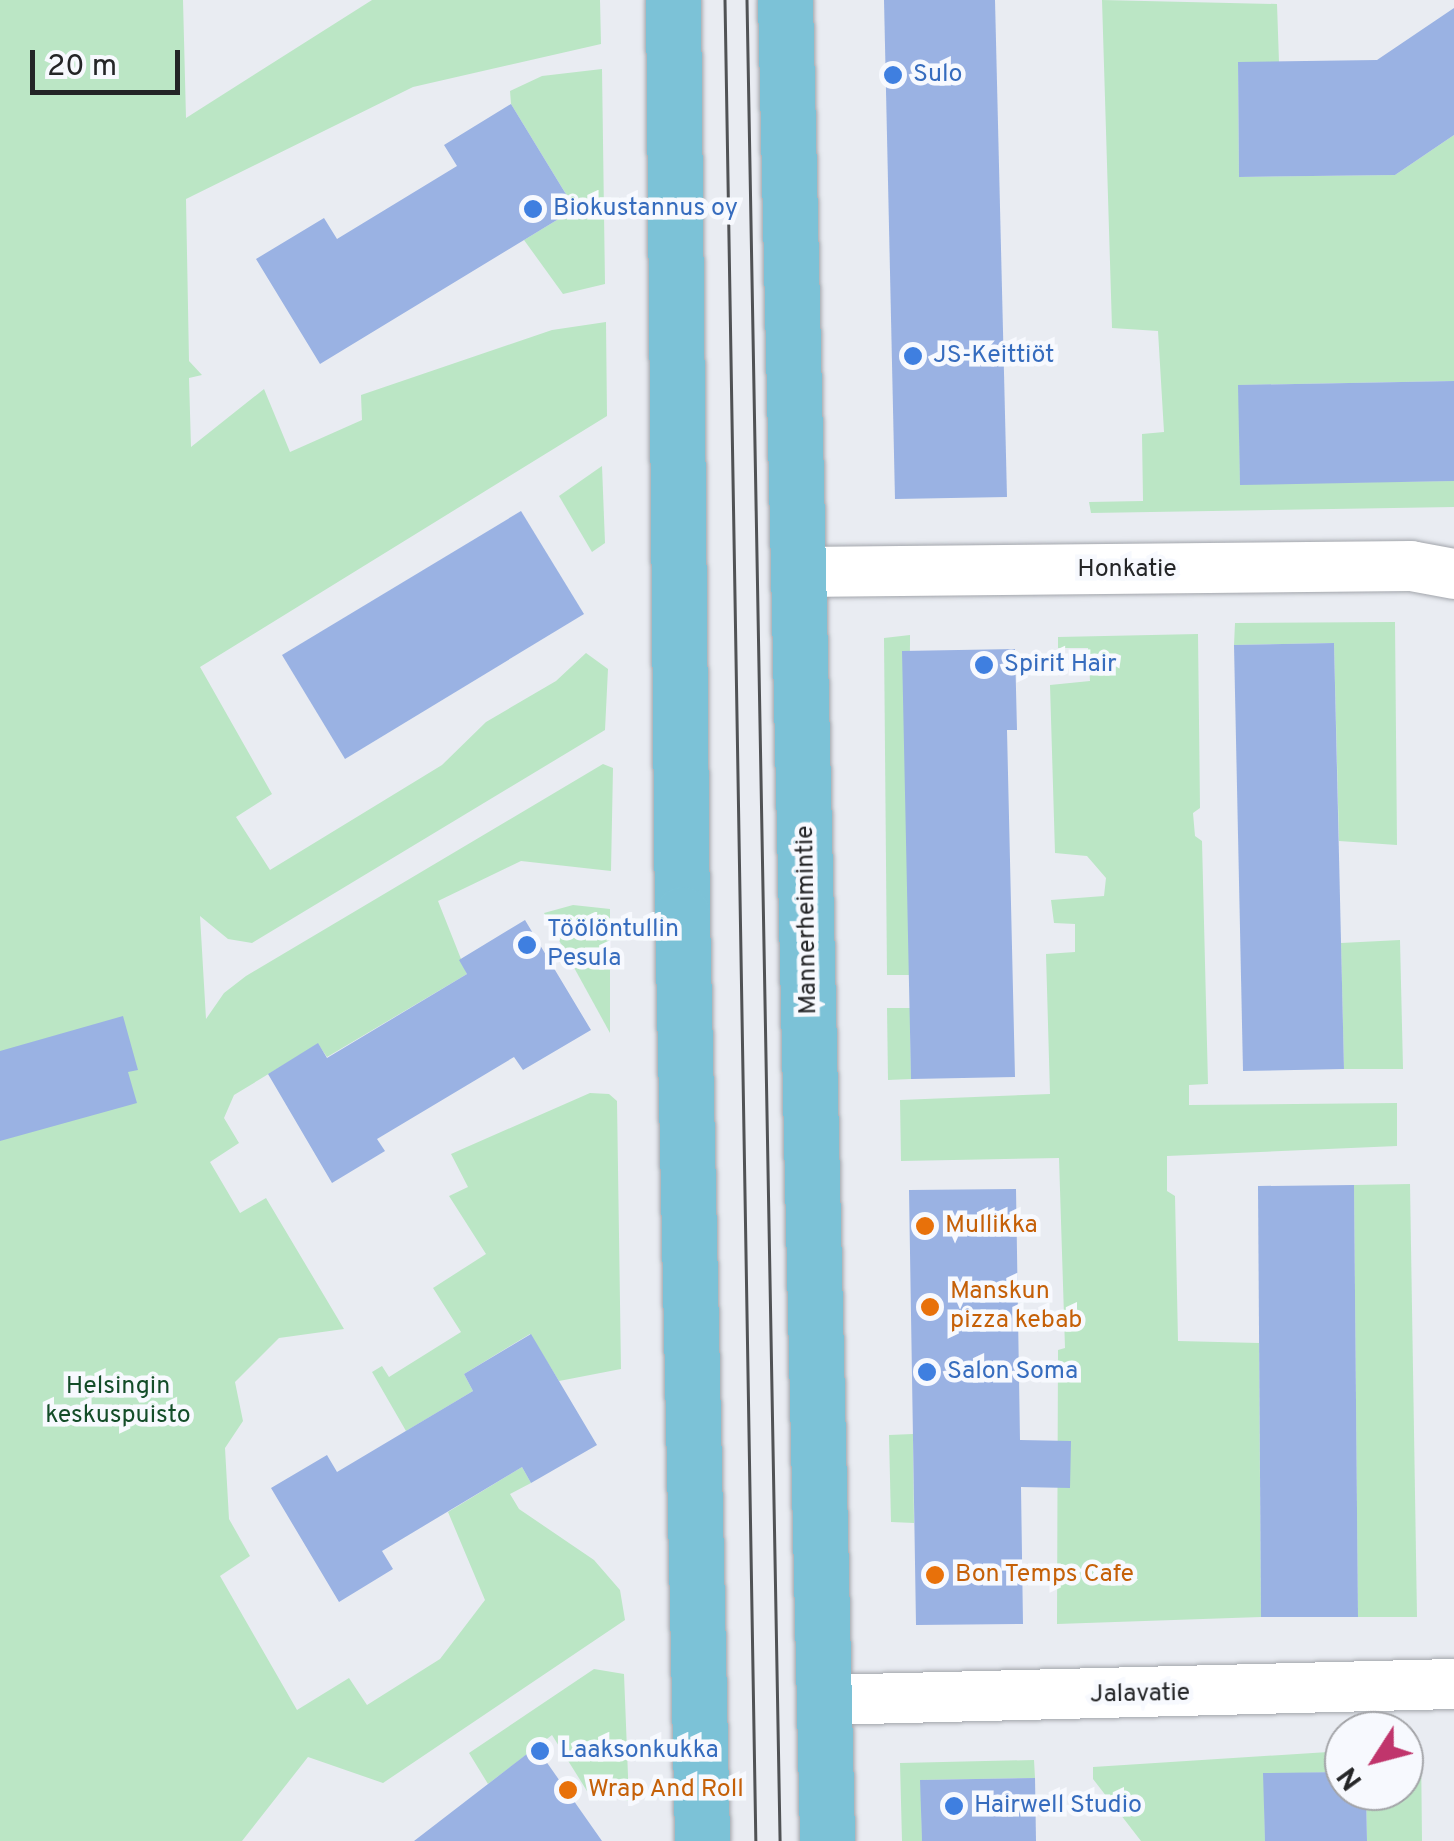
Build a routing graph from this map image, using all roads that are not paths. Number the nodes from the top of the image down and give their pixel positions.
1 (672, 0) edge
2 (785, 0) edge
3 (799, 572) junction
4 (1454, 574) edge
5 (1454, 1684) edge
6 (826, 1700) junction
7 (702, 1841) edge
8 (827, 1841) edge

1 - 7 main road
2 - 3 main road, Mannerheimintie
3 - 4 street, Honkatie
3 - 6 main road, Mannerheimintie
5 - 6 street, Jalavatie
6 - 8 main road, Mannerheimintie

